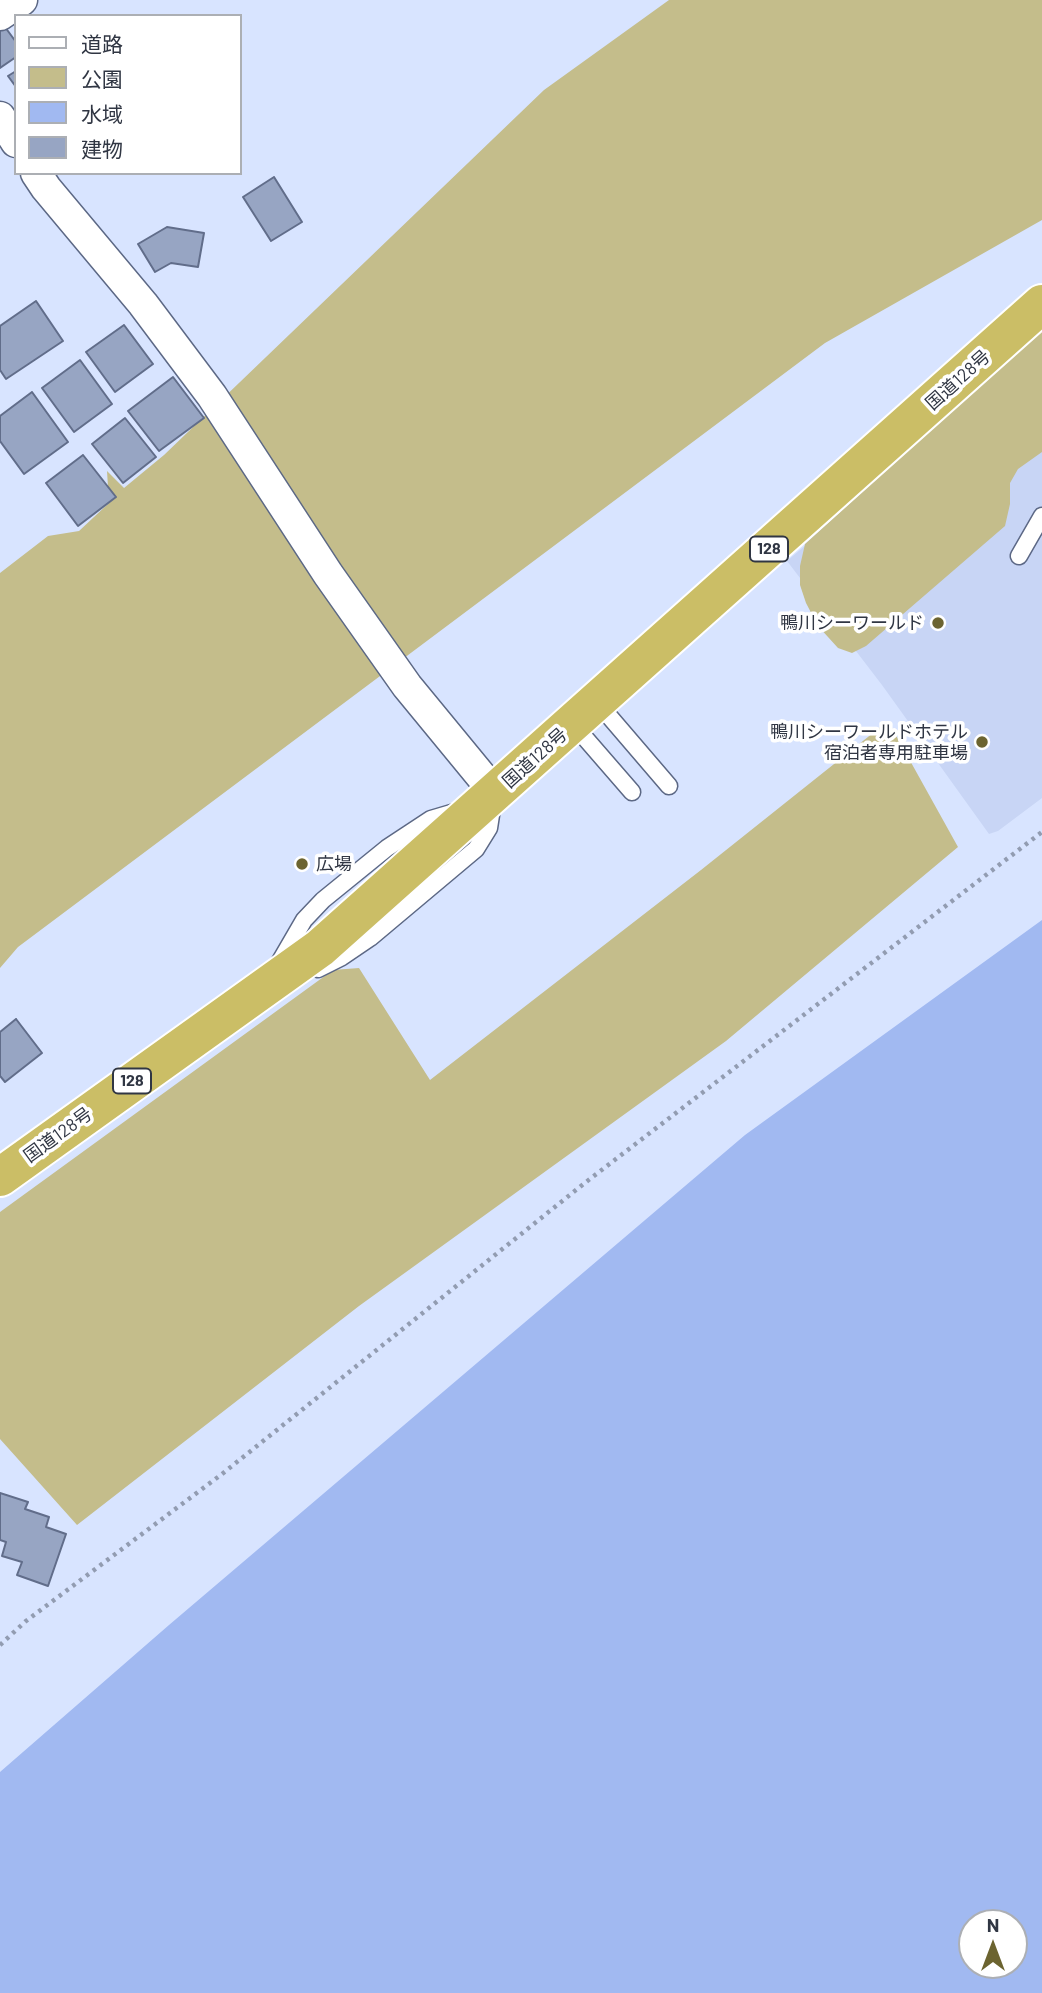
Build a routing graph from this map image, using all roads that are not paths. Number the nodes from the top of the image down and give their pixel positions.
1 (22, 0) edge
2 (0, 15) edge
3 (0, 117) edge
4 (14, 139) edge
5 (37, 175) edge
6 (1042, 304) edge
7 (1042, 516) edge
8 (1019, 556) dead end
9 (585, 713) junction
10 (669, 786) dead end
11 (632, 792) dead end
12 (495, 793) junction
13 (0, 1177) edge

1 - 2 street
3 - 4 street
5 - 12 street
6 - 9 highway, 国道128号 / 128
7 - 8 lane
9 - 10 lane
9 - 11 lane
9 - 12 highway, 国道128号 / 128
12 - 13 highway, 国道128号 / 128

